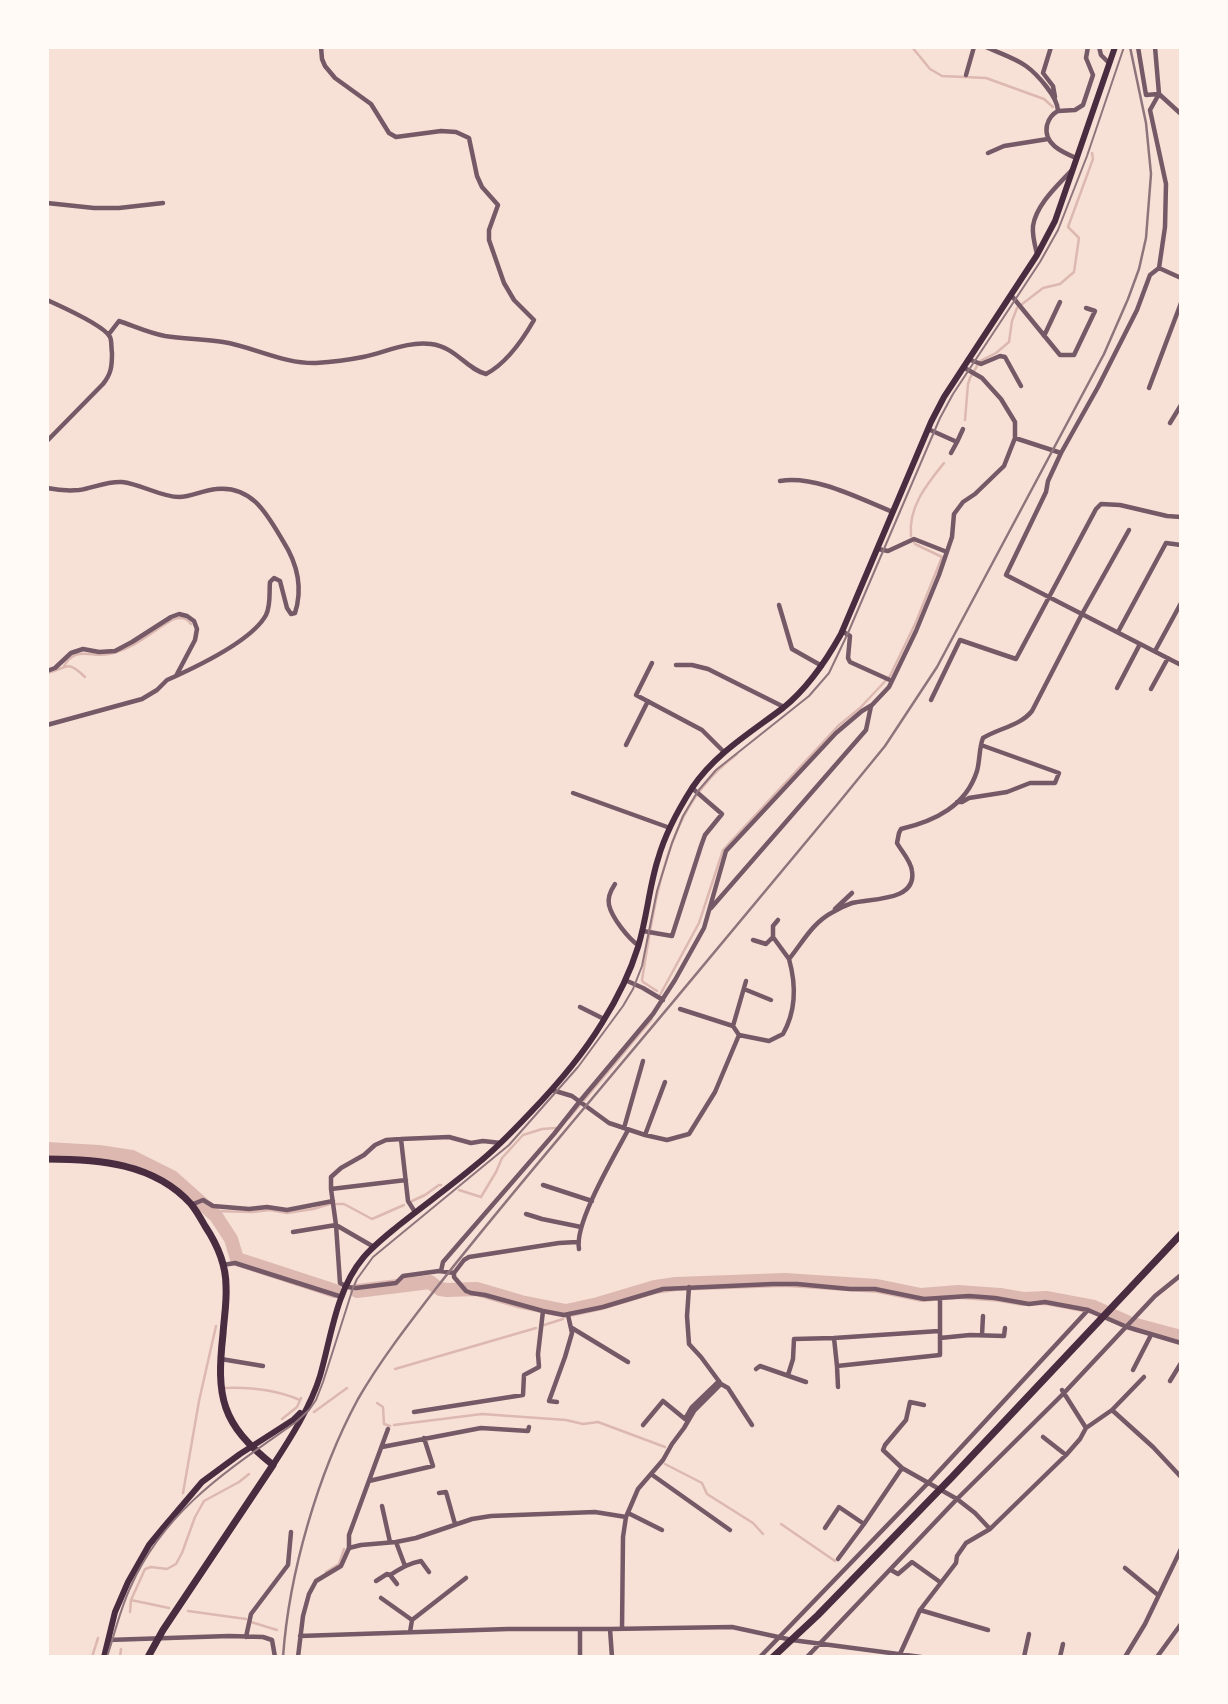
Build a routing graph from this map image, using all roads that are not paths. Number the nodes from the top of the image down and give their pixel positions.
1 (321, 47) edge
2 (975, 47) edge
3 (986, 47) edge
4 (1051, 47) edge
5 (1088, 47) edge
6 (1099, 47) edge
7 (1115, 47) edge
8 (1138, 47) edge
9 (1155, 47) edge
10 (1109, 62) junction
11 (966, 75) dead end
12 (1158, 93) junction
13 (1055, 97) junction
14 (1058, 111) junction
15 (1181, 114) edge
16 (1048, 139) junction
17 (988, 153) dead end
18 (1076, 158) junction
19 (1073, 169) junction
20 (47, 203) edge
21 (163, 203) dead end
22 (1037, 255) junction
23 (1159, 268) junction
24 (1181, 278) edge
25 (1010, 295) junction
26 (47, 300) edge
27 (1060, 302) dead end
28 (1181, 303) edge
29 (1086, 308) dead end
30 (108, 334) junction
31 (1044, 336) junction
32 (968, 359) junction
33 (962, 367) junction
34 (1021, 386) dead end
35 (1149, 388) dead end
36 (1181, 405) edge
37 (1170, 423) dead end
38 (928, 429) junction
39 (963, 429) dead end
40 (1014, 438) junction
41 (47, 441) edge
42 (957, 442) junction
43 (951, 453) dead end
44 (1061, 453) junction
45 (780, 481) dead end
46 (47, 488) edge
47 (893, 512) junction
48 (1181, 517) edge
49 (1129, 530) dead end
50 (1181, 545) edge
51 (877, 549) junction
52 (947, 552) junction
53 (1048, 597) junction
54 (1181, 603) edge
55 (779, 606) dead end
56 (1082, 614) junction
57 (842, 631) junction
58 (1118, 632) junction
59 (1140, 644) junction
60 (1155, 651) junction
61 (1168, 658) junction
62 (652, 663) dead end
63 (676, 665) dead end
64 (1181, 665) edge
65 (822, 666) junction
66 (47, 671) edge
67 (176, 676) junction
68 (892, 681) junction
69 (1117, 688) dead end
70 (1151, 689) dead end
71 (931, 700) dead end
72 (648, 701) junction
73 (872, 705) junction
74 (784, 707) junction
75 (47, 725) edge
76 (626, 745) dead end
77 (981, 745) junction
78 (724, 752) junction
79 (692, 788) junction
80 (573, 793) dead end
81 (957, 802) junction
82 (670, 828) junction
83 (615, 884) dead end
84 (852, 893) dead end
85 (710, 909) junction
86 (832, 912) junction
87 (778, 920) dead end
88 (642, 930) junction
89 (773, 937) junction
90 (753, 940) dead end
91 (639, 946) junction
92 (789, 959) junction
93 (625, 980) junction
94 (746, 981) dead end
95 (744, 989) junction
96 (663, 1000) junction
97 (771, 1000) dead end
98 (580, 1007) dead end
99 (680, 1010) dead end
100 (604, 1019) junction
101 (733, 1026) junction
102 (739, 1035) junction
103 (643, 1061) dead end
104 (665, 1082) dead end
105 (552, 1090) junction
106 (582, 1102) junction
107 (626, 1129) junction
108 (645, 1135) junction
109 (401, 1139) junction
110 (501, 1143) junction
111 (47, 1159) edge
112 (406, 1180) junction
113 (543, 1185) dead end
114 (331, 1189) junction
115 (333, 1201) junction
116 (592, 1201) junction
117 (196, 1202) junction
118 (415, 1212) junction
119 (526, 1214) dead end
120 (336, 1224) junction
121 (581, 1227) junction
122 (293, 1231) dead end
123 (1181, 1234) edge
124 (578, 1242) junction
125 (374, 1247) junction
126 (579, 1249) dead end
127 (223, 1265) junction
128 (441, 1271) junction
129 (454, 1273) junction
130 (1181, 1275) edge
131 (347, 1287) junction
132 (689, 1287) junction
133 (342, 1297) junction
134 (940, 1298) junction
135 (1088, 1310) junction
136 (543, 1311) junction
137 (568, 1315) junction
138 (983, 1316) dead end
139 (571, 1327) junction
140 (1127, 1327) junction
141 (1005, 1328) dead end
142 (939, 1331) junction
143 (982, 1335) junction
144 (1151, 1335) junction
145 (834, 1338) junction
146 (940, 1338) junction
147 (1181, 1343) edge
148 (221, 1359) junction
149 (628, 1362) dead end
150 (1181, 1363) edge
151 (262, 1366) dead end
152 (837, 1366) junction
153 (756, 1369) dead end
154 (1133, 1370) dead end
155 (788, 1374) junction
156 (1144, 1377) dead end
157 (1170, 1381) dead end
158 (806, 1382) dead end
159 (720, 1383) junction
160 (838, 1388) dead end
161 (1063, 1391) junction
162 (557, 1402) dead end
163 (308, 1403) junction
164 (924, 1405) dead end
165 (1112, 1410) junction
166 (414, 1412) dead end
167 (643, 1424) dead end
168 (751, 1425) dead end
169 (529, 1427) dead end
170 (1086, 1428) junction
171 (388, 1429) dead end
172 (1043, 1437) dead end
173 (424, 1438) junction
174 (251, 1447) junction
175 (382, 1447) junction
176 (1066, 1455) junction
177 (272, 1465) junction
178 (902, 1468) junction
179 (651, 1474) junction
180 (1181, 1477) edge
181 (368, 1481) junction
182 (928, 1483) junction
183 (940, 1489) junction
184 (439, 1493) dead end
185 (957, 1499) junction
186 (382, 1506) dead end
187 (627, 1515) junction
188 (455, 1524) junction
189 (864, 1524) junction
190 (825, 1528) dead end
191 (990, 1529) junction
192 (662, 1530) dead end
193 (730, 1530) dead end
194 (291, 1532) dead end
195 (393, 1542) junction
196 (349, 1548) junction
197 (1181, 1549) edge
198 (838, 1559) dead end
199 (405, 1566) junction
200 (1125, 1568) dead end
201 (891, 1570) junction
202 (429, 1572) dead end
203 (390, 1576) junction
204 (466, 1578) dead end
205 (376, 1581) dead end
206 (940, 1583) junction
207 (397, 1584) dead end
208 (1158, 1595) junction
209 (381, 1598) dead end
210 (920, 1610) junction
211 (412, 1620) junction
212 (1181, 1624) edge
213 (580, 1629) junction
214 (610, 1629) junction
215 (622, 1629) junction
216 (988, 1630) dead end
217 (410, 1632) junction
218 (1029, 1634) dead end
219 (300, 1636) junction
220 (246, 1637) junction
221 (778, 1638) junction
222 (158, 1639) junction
223 (108, 1640) junction
224 (792, 1640) junction
225 (820, 1644) junction
226 (1063, 1644) dead end
227 (879, 1654) edge
228 (900, 1654) junction
229 (104, 1657) edge
230 (148, 1657) edge
231 (275, 1657) edge
232 (298, 1657) edge
233 (580, 1657) edge
234 (612, 1657) edge
235 (760, 1657) edge
236 (773, 1657) edge
237 (780, 1657) edge
238 (807, 1657) edge
239 (920, 1657) edge
240 (1024, 1657) edge
241 (1060, 1657) edge
242 (1125, 1657) edge
243 (1157, 1657) edge

1 - 30 street
2 - 11 street
3 - 13 street
4 - 13 street
5 - 14 street
6 - 10 street
7 - 10 main road
8 - 12 street
9 - 12 street
10 - 18 main road
12 - 15 street
12 - 23 street
13 - 14 street
14 - 16 street
16 - 17 street
16 - 18 street
18 - 19 main road
19 - 22 main road
19 - 22 street
20 - 21 street
22 - 25 main road
23 - 24 street
23 - 44 street
25 - 31 street
25 - 32 main road
26 - 30 street
27 - 31 street
28 - 35 street
29 - 31 street
30 - 41 street
32 - 33 main road
32 - 34 street
33 - 38 main road
33 - 40 street
36 - 37 street
38 - 42 street
38 - 47 main road
39 - 42 street
40 - 44 street
40 - 52 street
42 - 43 street
44 - 53 street
45 - 47 street
46 - 67 street
47 - 51 main road
48 - 53 street
49 - 56 street
50 - 58 street
51 - 52 street
51 - 57 main road
52 - 68 street
53 - 56 street
53 - 71 street
54 - 60 street
55 - 65 street
56 - 58 street
56 - 77 street
57 - 65 main road
57 - 68 street
58 - 59 street
59 - 60 street
59 - 69 street
60 - 61 street
61 - 64 street
61 - 70 street
62 - 72 street
63 - 74 street
65 - 74 main road
66 - 67 street
67 - 75 street
68 - 73 street
72 - 76 street
72 - 78 street
73 - 85 street
73 - 85 street
74 - 78 main road
77 - 81 street
77 - 81 street
78 - 79 main road
79 - 82 main road
79 - 88 street
80 - 82 street
81 - 86 street
82 - 88 main road
83 - 91 street
84 - 86 street
85 - 96 street
86 - 92 street
87 - 89 street
88 - 91 main road
89 - 90 street
89 - 92 street
91 - 93 main road
92 - 102 street
93 - 96 street
93 - 100 main road
94 - 95 street
95 - 97 street
95 - 101 street
96 - 106 street
98 - 100 street
99 - 101 street
100 - 105 main road
101 - 102 street
102 - 108 street
103 - 107 street
104 - 108 street
105 - 106 street
105 - 110 main road
106 - 107 street
106 - 128 street
107 - 108 street
107 - 116 street
109 - 110 street
109 - 112 street
109 - 114 street
110 - 118 main road
111 - 117 main road
112 - 114 street
112 - 118 street
113 - 116 street
114 - 115 street
115 - 117 street
115 - 120 street
116 - 121 street
117 - 127 main road
118 - 125 main road
119 - 121 street
120 - 122 street
120 - 125 street
120 - 131 street
121 - 124 street
123 - 183 main road
124 - 126 street
124 - 129 street
125 - 131 main road
127 - 133 street
127 - 148 main road
128 - 129 street
128 - 131 street
129 - 136 street
130 - 140 street
131 - 133 main road
132 - 134 street
132 - 137 street
132 - 159 street
133 - 163 main road
134 - 135 street
134 - 142 street
135 - 140 street
135 - 182 street
136 - 137 street
136 - 166 street
137 - 139 street
138 - 143 street
139 - 149 street
139 - 162 street
140 - 144 street
140 - 161 street
141 - 143 street
142 - 145 street
142 - 146 street
143 - 146 street
144 - 147 street
144 - 154 street
145 - 152 street
145 - 155 street
146 - 152 street
148 - 151 street
148 - 174 main road
150 - 157 street
152 - 160 street
153 - 155 street
155 - 158 street
156 - 165 street
159 - 167 street
159 - 168 street
159 - 179 street
161 - 170 street
161 - 185 street
163 - 174 main road
163 - 177 main road
164 - 178 street
165 - 170 street
165 - 180 street
169 - 173 street
170 - 176 street
171 - 175 street
172 - 176 street
173 - 175 street
173 - 181 street
174 - 177 main road
174 - 223 main road
175 - 181 street
176 - 191 street
177 - 222 main road
178 - 182 street
178 - 189 street
179 - 187 street
179 - 193 street
181 - 196 street
182 - 183 street
182 - 221 street
183 - 185 street
183 - 224 main road
184 - 188 street
185 - 191 street
185 - 201 street
186 - 195 street
187 - 188 street
187 - 192 street
187 - 215 street
188 - 195 street
189 - 190 street
189 - 198 street
191 - 206 street
194 - 220 street
195 - 196 street
195 - 199 street
196 - 219 street
197 - 208 street
199 - 202 street
199 - 203 street
200 - 208 street
201 - 206 street
201 - 225 street
203 - 205 street
203 - 207 street
204 - 211 street
206 - 210 street
208 - 242 street
209 - 211 street
210 - 216 street
210 - 228 street
211 - 217 street
212 - 243 street
213 - 214 street
213 - 217 street
213 - 233 street
214 - 215 street
214 - 234 street
215 - 221 street
217 - 219 street
218 - 240 street
219 - 232 street
220 - 222 street
220 - 231 street
221 - 224 street
221 - 235 street
222 - 223 street
222 - 230 main road
223 - 229 main road
224 - 225 street
224 - 236 main road
224 - 237 main road
225 - 227 street
225 - 238 street
226 - 241 street
227 - 228 street
228 - 239 street

